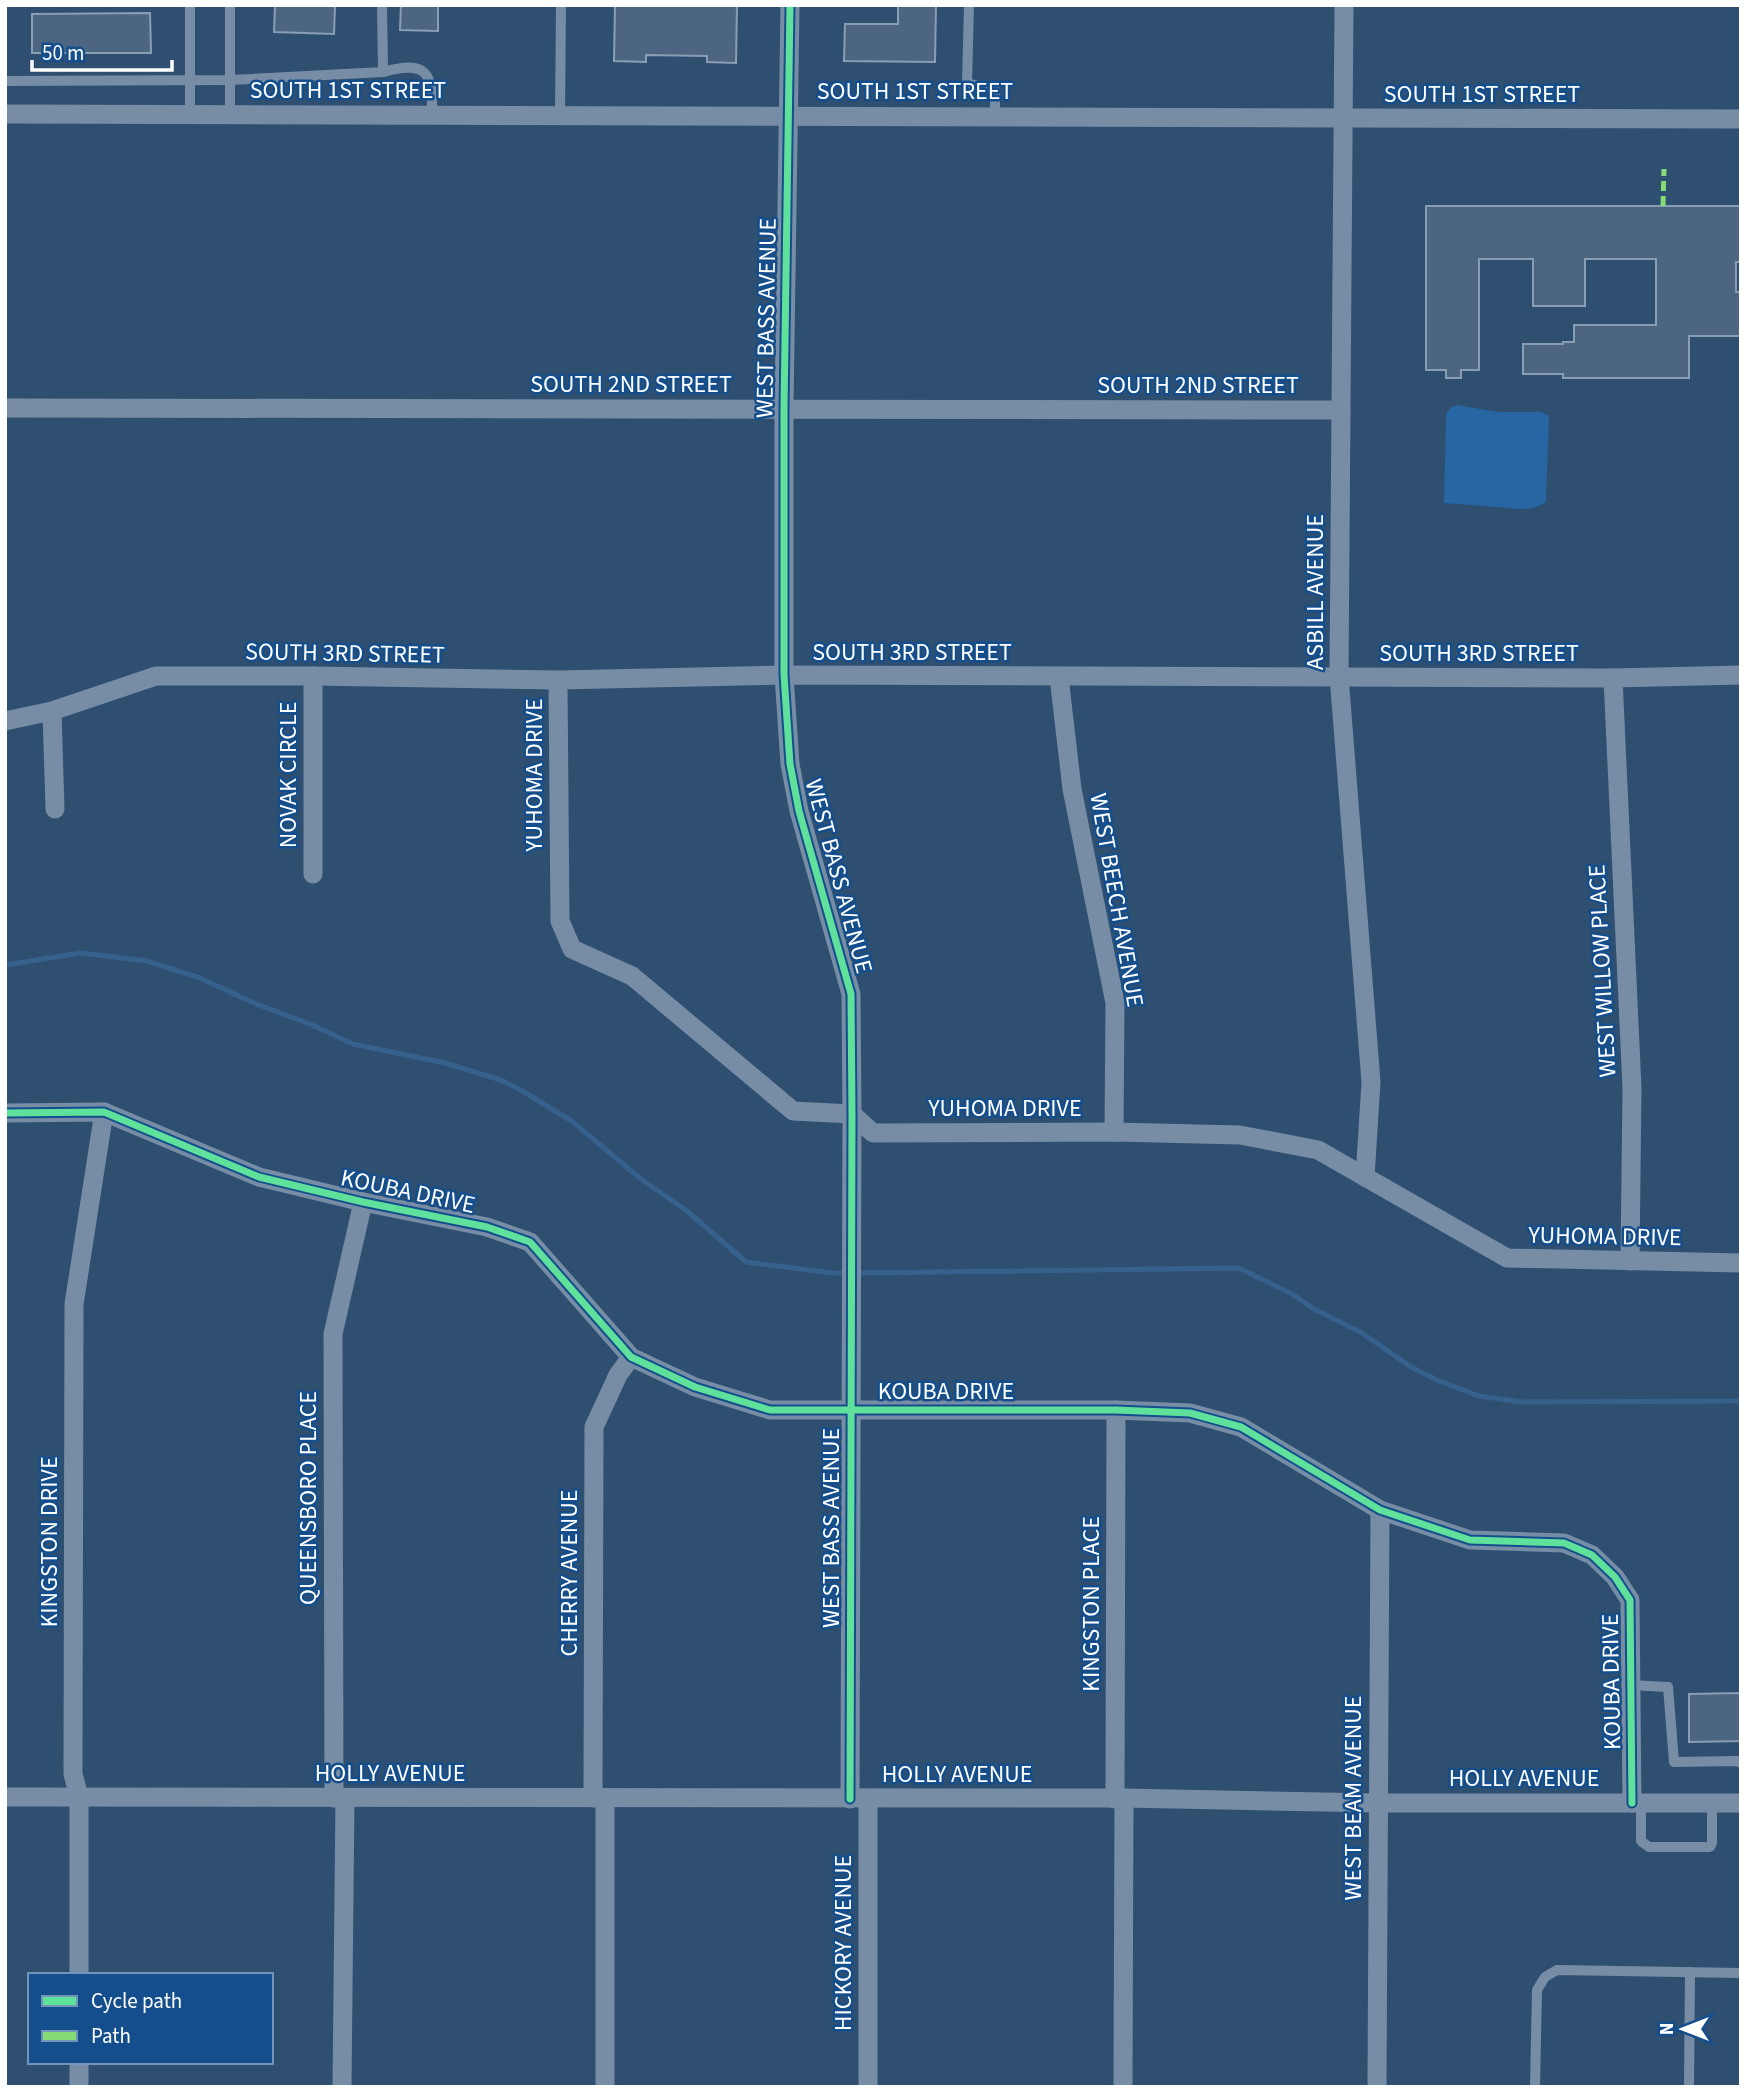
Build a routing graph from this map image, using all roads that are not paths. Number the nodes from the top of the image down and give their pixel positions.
1 (190, 5) edge
2 (230, 5) edge
3 (382, 5) edge
4 (561, 5) edge
5 (790, 5) edge
6 (969, 5) edge
7 (1344, 5) edge
8 (383, 72) junction
9 (190, 80) junction
10 (230, 80) junction
11 (5, 81) edge
12 (5, 114) edge
13 (190, 114) junction
14 (230, 114) junction
15 (432, 114) junction
16 (560, 115) junction
17 (788, 115) junction
18 (995, 116) junction
19 (1343, 118) junction
20 (1741, 119) edge
21 (5, 408) edge
22 (784, 408) junction
23 (1341, 410) junction
24 (784, 675) junction
25 (1741, 675) edge
26 (313, 676) junction
27 (1339, 676) junction
28 (1059, 677) junction
29 (1613, 678) junction
30 (558, 680) junction
31 (52, 711) junction
32 (5, 721) edge
33 (55, 809) dead end
34 (313, 874) dead end
35 (104, 1112) junction
36 (5, 1113) edge
37 (852, 1114) junction
38 (1114, 1132) junction
39 (1365, 1177) junction
40 (363, 1202) junction
41 (1630, 1261) junction
42 (1741, 1263) edge
43 (631, 1357) junction
44 (850, 1410) junction
45 (1116, 1410) junction
46 (1380, 1510) junction
47 (1630, 1685) junction
48 (1736, 1762) edge
49 (5, 1797) edge
50 (79, 1797) junction
51 (339, 1798) junction
52 (599, 1798) junction
53 (1120, 1798) junction
54 (859, 1799) junction
55 (1741, 1802) edge
56 (1377, 1803) junction
57 (1637, 1803) junction
58 (1712, 1804) junction
59 (1690, 1972) junction
60 (79, 1973) edge
61 (1741, 1973) edge
62 (79, 2064) edge
63 (79, 2087) edge
64 (342, 2087) edge
65 (605, 2087) edge
66 (868, 2087) edge
67 (1123, 2087) edge
68 (1377, 2087) edge
69 (1535, 2087) edge
70 (1689, 2087) edge

1 - 9 lane
2 - 10 lane
3 - 8 lane
4 - 16 lane
5 - 17 street, WEST BASS AVENUE
6 - 18 lane
7 - 19 street, ASBILL AVENUE
8 - 10 lane
8 - 15 lane
9 - 10 lane
9 - 11 lane
9 - 13 lane
10 - 14 lane
12 - 13 street, SOUTH 1ST STREET
13 - 14 street, SOUTH 1ST STREET
14 - 15 street, SOUTH 1ST STREET
15 - 16 street, SOUTH 1ST STREET
16 - 17 street, SOUTH 1ST STREET
17 - 18 street, SOUTH 1ST STREET
17 - 22 street, WEST BASS AVENUE
18 - 19 street, SOUTH 1ST STREET
19 - 20 street, SOUTH 1ST STREET
19 - 23 street, ASBILL AVENUE
21 - 22 street, SOUTH 2ND STREET
22 - 23 street, SOUTH 2ND STREET
22 - 24 street, WEST BASS AVENUE
23 - 27 street, ASBILL AVENUE
24 - 28 street, SOUTH 3RD STREET
24 - 30 street, SOUTH 3RD STREET
24 - 37 street, WEST BASS AVENUE
25 - 29 street, SOUTH 3RD STREET
26 - 30 street, SOUTH 3RD STREET
26 - 31 street, SOUTH 3RD STREET
26 - 34 street, NOVAK CIRCLE
27 - 28 street, SOUTH 3RD STREET
27 - 29 street, SOUTH 3RD STREET
27 - 39 street, ASBILL AVENUE
28 - 38 street, WEST BEECH AVENUE
29 - 41 street, WEST WILLOW PLACE
30 - 37 street, YUHOMA DRIVE
31 - 32 street, SOUTH 3RD STREET
31 - 33 street
35 - 36 street, KOUBA DRIVE
35 - 40 street, KOUBA DRIVE
35 - 50 street, KINGSTON DRIVE
37 - 38 street, YUHOMA DRIVE
37 - 44 street, WEST BASS AVENUE
38 - 39 street, YUHOMA DRIVE
39 - 41 street, YUHOMA DRIVE
40 - 43 street, KOUBA DRIVE
40 - 51 street, QUEENSBORO PLACE
41 - 42 street, YUHOMA DRIVE
43 - 44 street, KOUBA DRIVE
43 - 52 street, CHERRY AVENUE
44 - 45 street, KOUBA DRIVE
44 - 54 street, WEST BASS AVENUE
45 - 46 street, KOUBA DRIVE
45 - 53 street, KINGSTON PLACE
46 - 47 street, KOUBA DRIVE
46 - 56 street, WEST BEAM AVENUE
47 - 48 lane
47 - 57 street, KOUBA DRIVE
49 - 50 street, HOLLY AVENUE
50 - 51 street, HOLLY AVENUE
50 - 60 street, KINGSTON DRIVE
51 - 52 street, HOLLY AVENUE
51 - 64 street, QUEENSBORO PLACE
52 - 54 street, HOLLY AVENUE
52 - 65 street, CHERRY AVENUE
53 - 54 street, HOLLY AVENUE
53 - 56 street, HOLLY AVENUE
53 - 67 street, KINGSTON PLACE
54 - 66 street, HICKORY AVENUE
55 - 58 street, HOLLY AVENUE
56 - 57 street, HOLLY AVENUE
56 - 68 street, WEST BEAM AVENUE
57 - 58 street, HOLLY AVENUE
57 - 58 lane
59 - 61 lane
59 - 69 lane
59 - 70 lane
62 - 63 street

